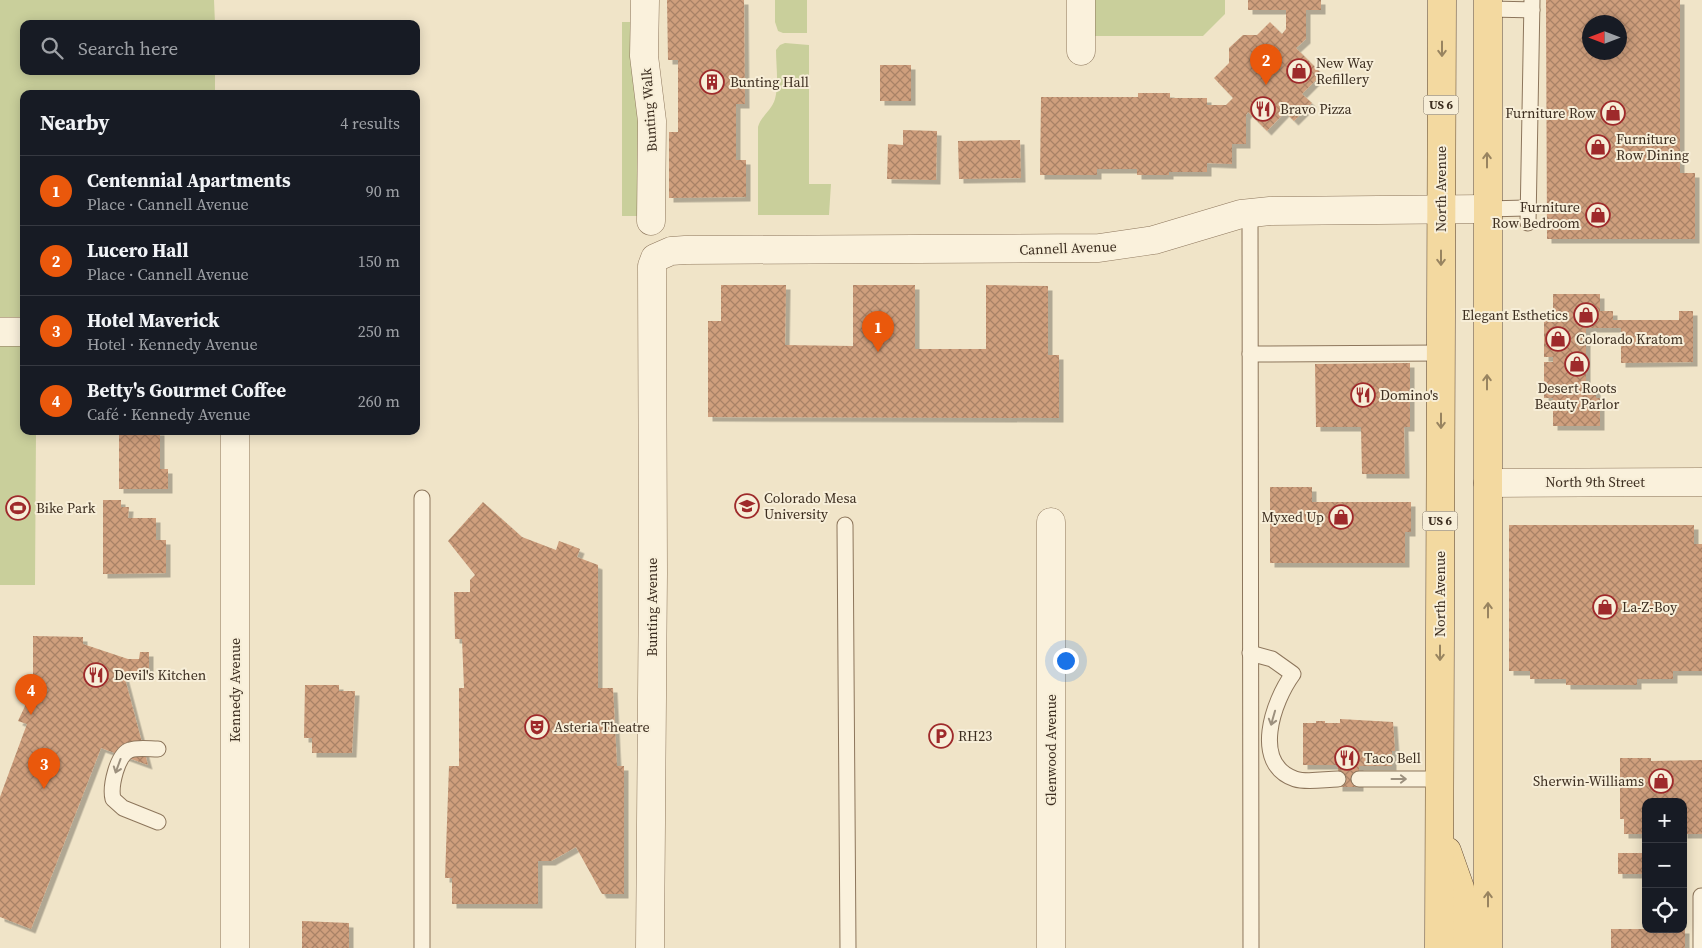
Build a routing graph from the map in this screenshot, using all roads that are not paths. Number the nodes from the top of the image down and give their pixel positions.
1 (645, 0) edge
2 (1081, 0) edge
3 (1442, 0) edge
4 (1488, 4) edge
5 (1532, 5) edge
6 (1081, 51) dead end
7 (1528, 208) junction
8 (1487, 209) junction
9 (1441, 210) junction
10 (1250, 213) junction
11 (652, 220) dead end
12 (1528, 223) dead end
13 (652, 266) joint
14 (1441, 353) junction
15 (1250, 354) junction
16 (235, 435) edge
17 (1702, 482) edge
18 (1488, 483) junction
19 (422, 498) dead end
20 (1051, 522) dead end
21 (846, 525) dead end
22 (1250, 654) junction
23 (158, 749) dead end
24 (1338, 779) dead end
25 (1359, 779) dead end
26 (1440, 779) junction
27 (158, 822) dead end
28 (1440, 833) junction
29 (1701, 896) dead end
30 (234, 948) edge
31 (422, 948) edge
32 (650, 948) edge
33 (848, 948) edge
34 (1051, 948) edge
35 (1251, 948) edge
36 (1439, 948) edge
37 (1460, 948) edge
38 (1488, 948) edge
39 (1701, 948) edge

1 - 11 street, Bunting Walk
2 - 6 street
3 -> 9 main road, North Avenue / US 6
4 - 5 lane
8 -> 4 main road
5 - 7 lane
7 - 8 lane
7 - 12 lane
8 - 9 street, Cannell Avenue
18 -> 8 main road
9 - 10 street, Cannell Avenue
9 -> 14 main road, North Avenue / US 6
10 - 13 street, Cannell Avenue
10 - 15 lane
13 - 32 street, Bunting Avenue
14 - 15 lane
14 -> 26 main road, North Avenue / US 6
15 - 22 lane
16 - 30 street, Kennedy Avenue
17 - 18 street, North 9th Street
38 -> 18 main road
19 - 31 lane
20 - 34 street, Glenwood Avenue
21 - 33 lane
22 -> 24 lane
22 - 35 lane
23 -> 27 lane
25 -> 26 lane
26 - 28 main road, North Avenue / US 6
28 - 36 main road, North Avenue / US 6
28 - 37 main road
29 - 39 lane

